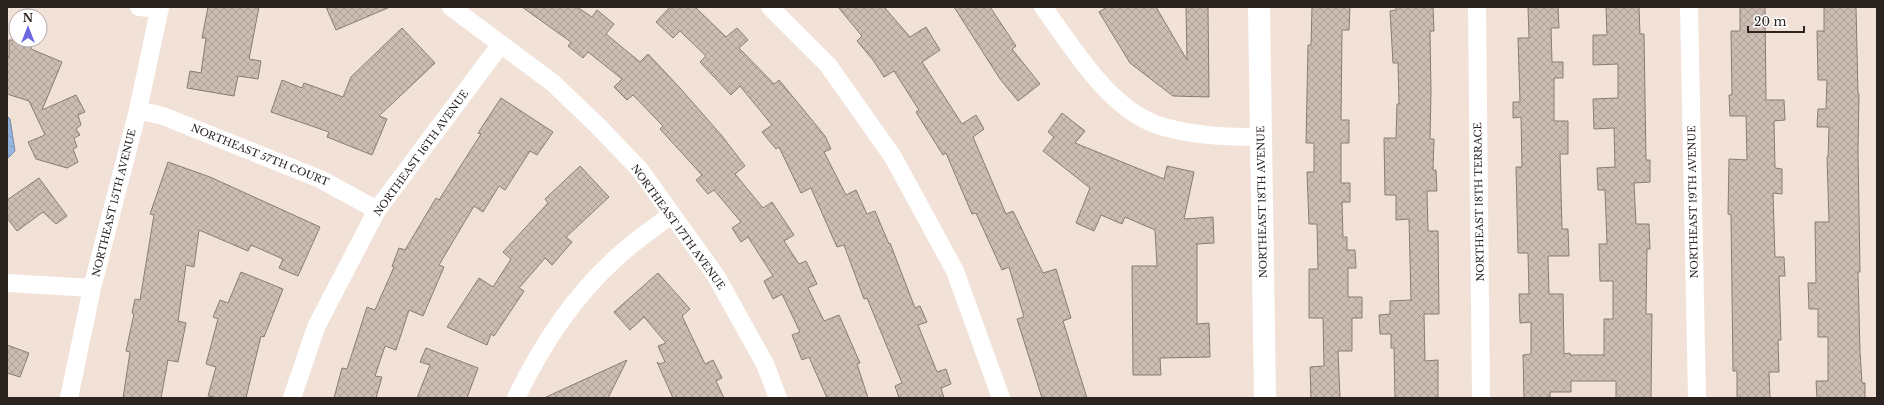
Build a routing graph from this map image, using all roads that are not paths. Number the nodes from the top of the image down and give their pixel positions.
1 (139, 7) edge
2 (450, 7) edge
3 (770, 7) edge
4 (1043, 7) edge
5 (1259, 7) edge
6 (1477, 7) edge
7 (1689, 7) edge
8 (160, 8) edge
9 (501, 44) junction
10 (138, 110) junction
11 (1261, 138) junction
12 (377, 210) junction
13 (671, 215) junction
14 (7, 283) edge
15 (92, 288) junction
16 (69, 398) edge
17 (292, 398) edge
18 (516, 398) edge
19 (778, 398) edge
20 (1001, 398) edge
21 (1265, 398) edge
22 (1481, 398) edge
23 (1697, 398) edge

1 - 8 street
2 - 9 street, NORTHEAST 17TH AVENUE
3 - 20 street
4 - 11 street
5 - 11 street, NORTHEAST 18TH AVENUE
6 - 22 street, NORTHEAST 18TH TERRACE
7 - 23 street, NORTHEAST 19TH AVENUE
8 - 10 street, NORTHEAST 15TH AVENUE
9 - 12 street, NORTHEAST 16TH AVENUE
9 - 13 street, NORTHEAST 17TH AVENUE
10 - 12 street, NORTHEAST 57TH COURT
10 - 15 street, NORTHEAST 15TH AVENUE
11 - 21 street, NORTHEAST 18TH AVENUE
12 - 17 street, NORTHEAST 16TH AVENUE
13 - 18 street
13 - 19 street, NORTHEAST 17TH AVENUE
14 - 15 street
15 - 16 street, NORTHEAST 15TH AVENUE

